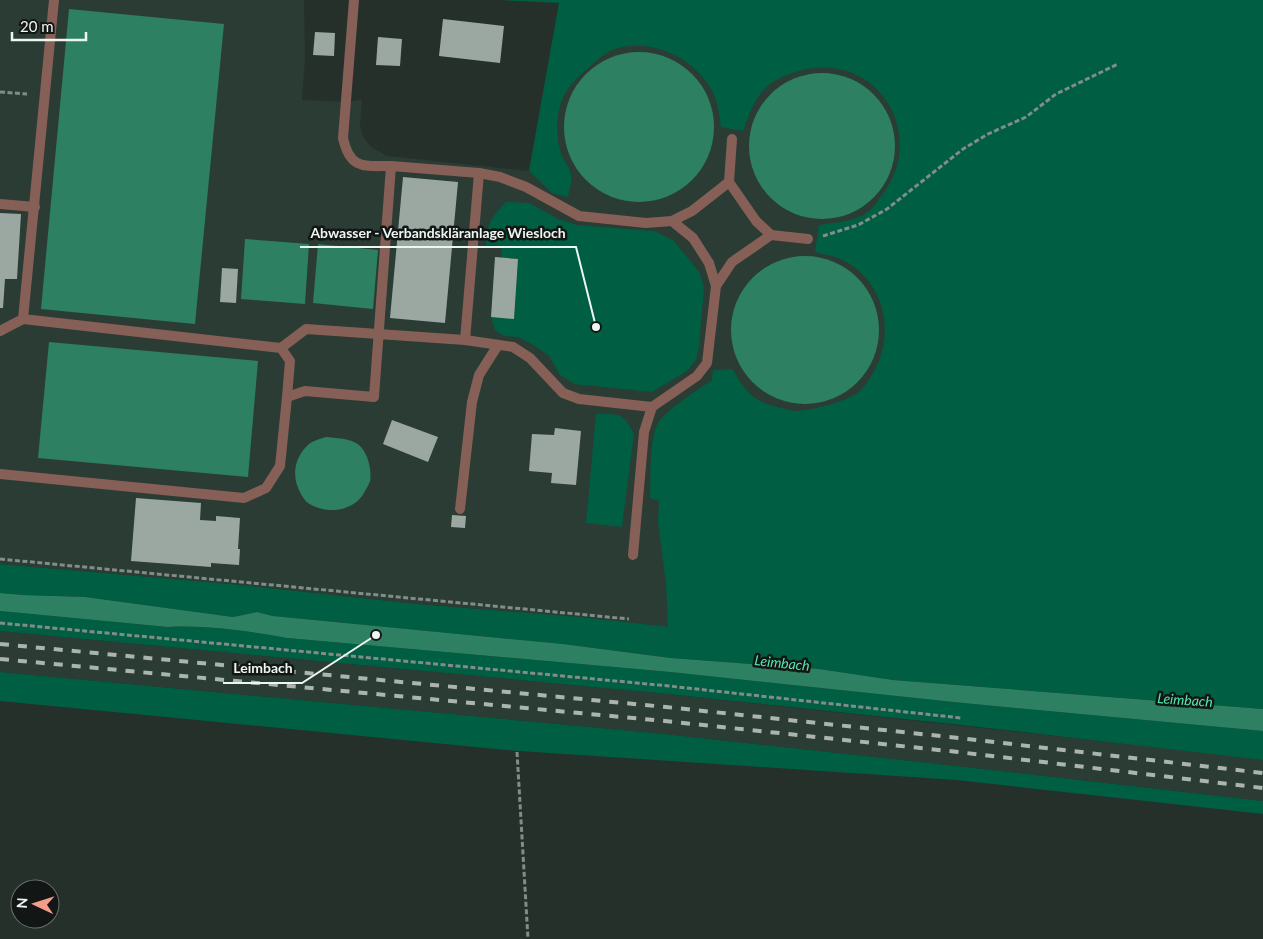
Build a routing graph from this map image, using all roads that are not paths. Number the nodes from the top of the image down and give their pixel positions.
1 (54, 0) edge
2 (354, 0) edge
3 (732, 139) dead end
4 (391, 166) junction
5 (479, 173) junction
6 (729, 182) junction
7 (0, 204) edge
8 (35, 207) junction
9 (672, 221) junction
10 (771, 235) junction
11 (808, 239) road end
12 (716, 286) junction
13 (23, 319) junction
14 (0, 331) edge
15 (379, 334) junction
16 (465, 340) junction
17 (498, 345) junction
18 (281, 348) junction
19 (287, 397) junction
20 (652, 407) junction
21 (0, 474) edge
22 (460, 509) dead end
23 (633, 555) dead end

1 - 8 lane
2 - 4 lane
3 - 6 lane
4 - 5 lane
4 - 15 lane
5 - 9 lane
5 - 16 lane
6 - 9 lane
6 - 10 lane
7 - 8 lane
8 - 13 lane
9 - 12 lane
10 - 11 lane
10 - 12 lane
12 - 20 lane
13 - 14 lane
13 - 18 lane
15 - 16 lane
15 - 18 lane
15 - 19 lane
16 - 17 lane
17 - 20 lane
17 - 22 lane
18 - 19 lane
19 - 21 lane
20 - 23 lane

